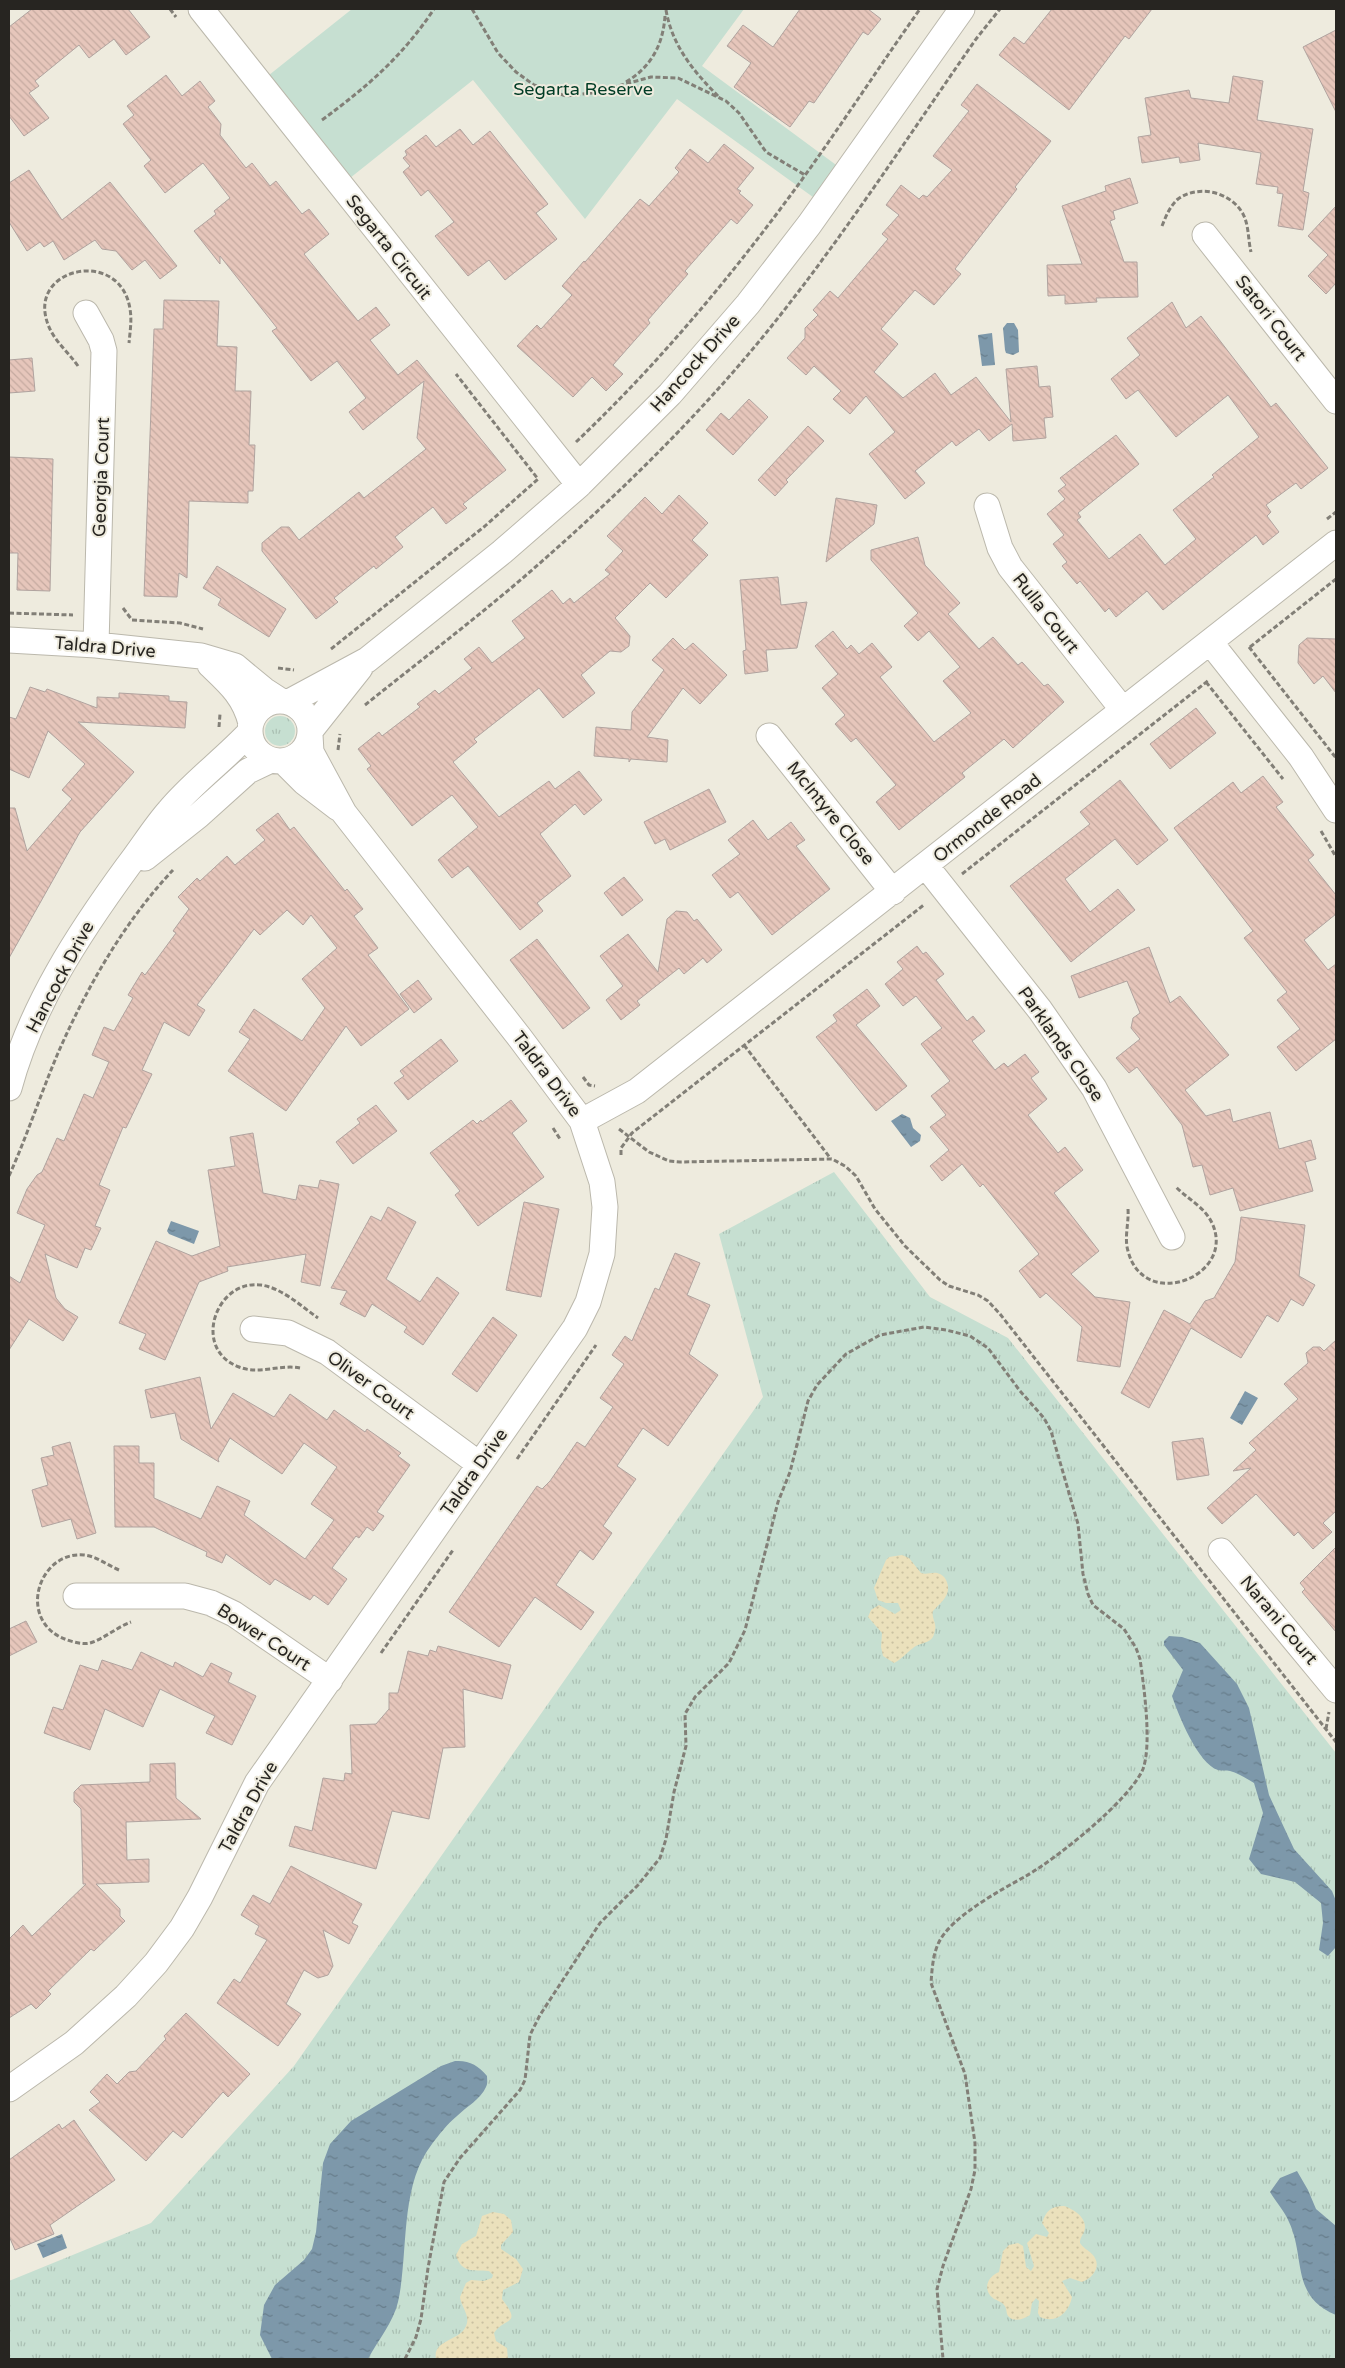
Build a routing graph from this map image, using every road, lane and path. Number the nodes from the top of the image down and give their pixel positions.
1 (170, 9) edge
2 (201, 9) edge
3 (434, 9) edge
4 (470, 9) edge
5 (920, 9) edge
6 (962, 9) edge
7 (1000, 9) edge
8 (666, 10) edge
9 (182, 24) dead end
10 (621, 85) junction
11 (719, 97) junction
12 (316, 112) dead end
13 (322, 120) junction
14 (328, 126) dead end
15 (805, 176) junction
16 (1205, 235) dead end
17 (86, 313) dead end
18 (453, 370) dead end
19 (1336, 400) edge
20 (570, 434) dead end
21 (579, 485) junction
22 (987, 506) dead end
23 (1336, 543) edge
24 (1336, 579) edge
25 (9, 613) edge
26 (73, 615) dead end
27 (9, 640) edge
28 (1210, 642) junction
29 (96, 645) junction
30 (1249, 647) junction
31 (330, 650) dead end
32 (1246, 651) dead end
33 (201, 656) junction
34 (367, 660) junction
35 (274, 667) dead end
36 (299, 670) dead end
37 (1211, 678) dead end
38 (1206, 682) junction
39 (285, 701) junction
40 (362, 706) dead end
41 (1123, 710) junction
42 (250, 727) junction
43 (340, 730) dead end
44 (310, 733) junction
45 (769, 736) dead end
46 (1336, 758) edge
47 (337, 759) dead end
48 (277, 761) junction
49 (1288, 785) dead end
50 (1336, 810) edge
51 (344, 813) junction
52 (1320, 829) dead end
53 (1336, 858) edge
54 (178, 865) dead end
55 (926, 866) junction
56 (956, 880) dead end
57 (116, 882) junction
58 (893, 892) junction
59 (726, 1023) junction
60 (577, 1069) dead end
61 (10, 1082) edge
62 (598, 1086) dead end
63 (552, 1126) dead end
64 (619, 1129) dead end
65 (586, 1131) junction
66 (563, 1147) dead end
67 (832, 1159) junction
68 (9, 1176) edge
69 (1172, 1237) dead end
70 (323, 1322) dead end
71 (253, 1329) dead end
72 (302, 1368) dead end
73 (479, 1464) junction
74 (1221, 1551) dead end
75 (122, 1571) dead end
76 (76, 1596) dead end
77 (139, 1621) dead end
78 (330, 1680) junction
79 (1336, 1690) edge
80 (1336, 1742) edge
81 (9, 2089) edge
82 (405, 2359) edge
83 (943, 2359) edge

1 - 9 path
2 - 21 street, Segarta Circuit
3 - 13 path
4 - 10 path
5 - 15 path
6 - 21 street, Hancock Drive
7 - 40 path
8 - 10 path
8 - 11 path
10 - 11 path
11 - 15 path
12 - 13 path
13 - 14 path
15 - 20 path
16 - 19 street, Satori Court
17 - 29 street, Georgia Court
18 - 31 path
21 - 34 street, Hancock Drive
22 - 41 street, Rulla Court
23 - 28 street, Ormonde Road
24 - 30 path
25 - 26 path
27 - 29 street, Taldra Drive
28 - 41 street, Ormonde Road
28 - 50 street
29 - 33 street, Taldra Drive
30 - 32 path
30 - 46 path
33 - 39 street, Taldra Drive
33 - 42 street
34 - 39 street, Hancock Drive
34 - 44 street, Hancock Drive
35 - 36 path
37 - 38 path
38 - 49 path
38 - 56 path
39 - 42 street
39 - 44 street
41 - 55 street, Ormonde Road
42 - 48 street
42 - 57 street, Hancock Drive
43 - 47 path
44 - 48 street
44 - 51 street, Taldra Drive
45 - 58 street, McIntyre Close
48 - 51 street, Taldra Drive
48 - 57 street, Hancock Drive
51 - 65 street, Taldra Drive
52 - 53 path
54 - 68 path
55 - 58 street, Ormonde Road
55 - 69 street, Parklands Close
57 - 61 street, Hancock Drive
58 - 59 street, Ormonde Road
59 - 65 street, Ormonde Road
59 - 67 path
60 - 62 path
63 - 66 path
64 - 67 path
65 - 73 street, Taldra Drive
67 - 80 path
70 - 72 path
71 - 73 street, Oliver Court
73 - 78 street, Taldra Drive
74 - 79 street, Narani Court
75 - 77 path
76 - 78 street, Bower Court
78 - 81 street, Taldra Drive
82 - 83 path

